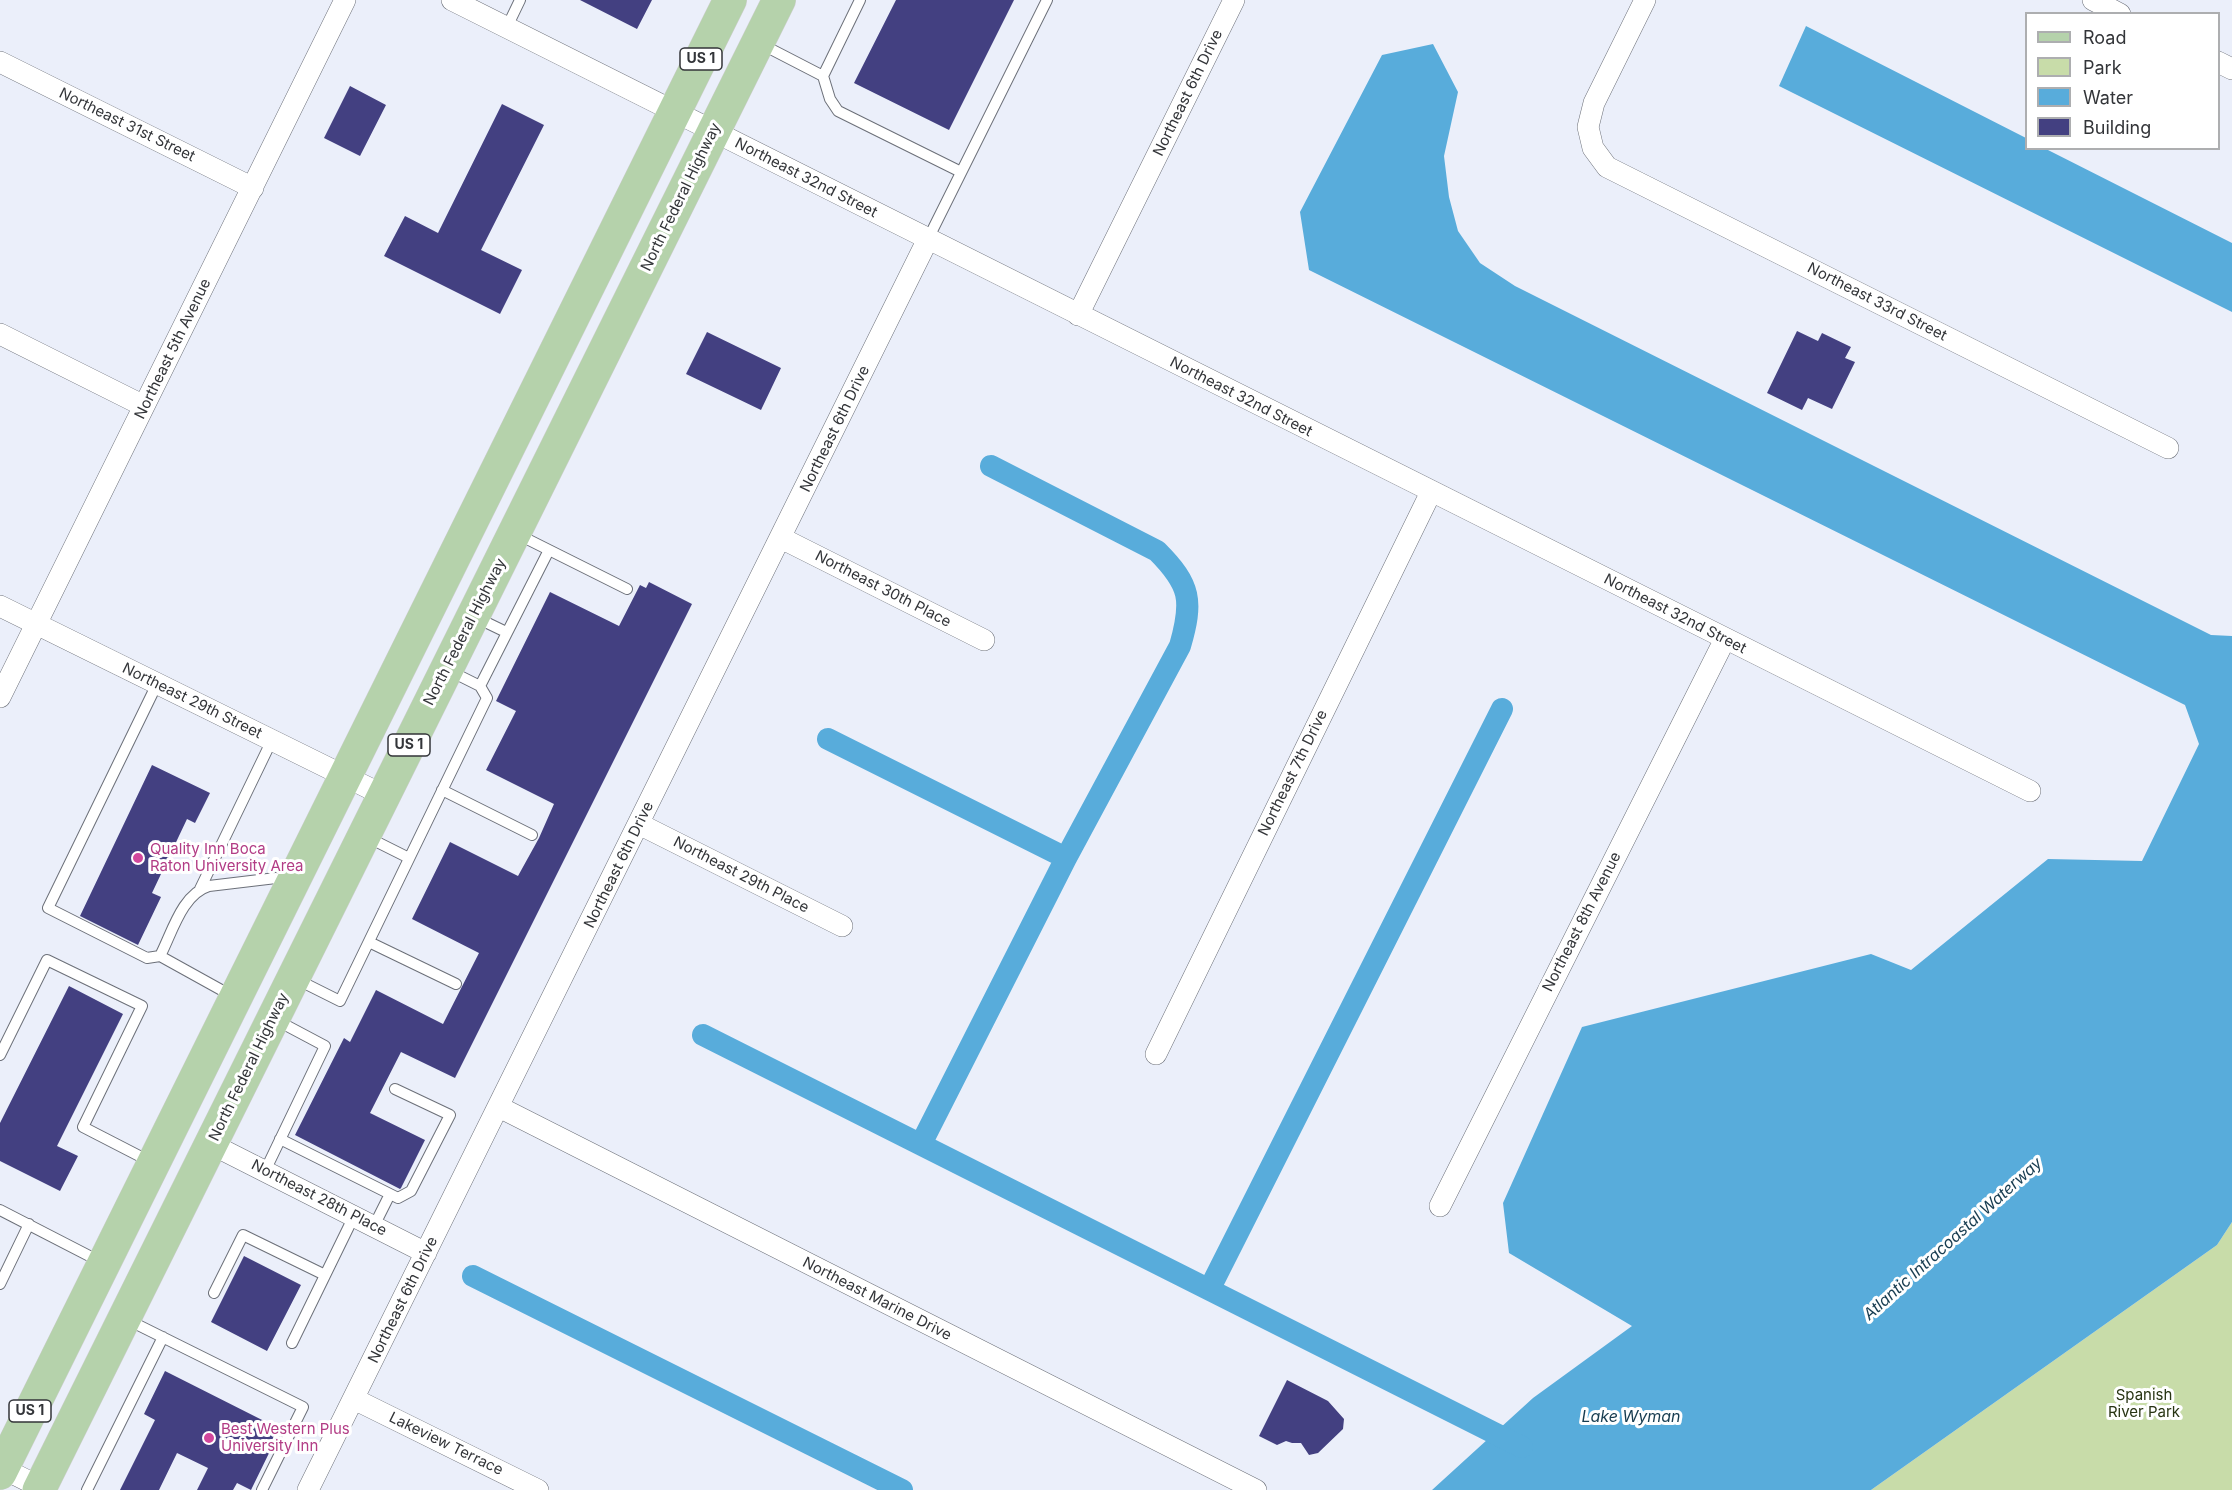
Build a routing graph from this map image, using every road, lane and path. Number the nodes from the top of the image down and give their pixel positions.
1 (345, 0) edge
2 (452, 0) edge
3 (520, 0) edge
4 (730, 0) edge
5 (779, 0) edge
6 (860, 0) edge
7 (1047, 0) edge
8 (1234, 0) edge
9 (1645, 0) edge
10 (2092, 0) edge
11 (2116, 12) edge
12 (507, 27) junction
13 (758, 43) junction
14 (0, 62) edge
15 (823, 76) junction
16 (675, 111) junction
17 (714, 131) junction
18 (961, 172) junction
19 (253, 188) junction
20 (928, 239) junction
21 (1078, 315) junction
22 (0, 334) edge
23 (144, 406) junction
24 (2168, 448) dead end
25 (1431, 492) junction
26 (514, 533) junction
27 (781, 538) junction
28 (549, 550) junction
29 (627, 589) dead end
30 (0, 606) edge
31 (473, 616) junction
32 (36, 624) junction
33 (506, 633) junction
34 (1725, 639) junction
35 (984, 640) dead end
36 (446, 669) junction
37 (157, 684) junction
38 (480, 686) junction
39 (0, 697) edge
40 (272, 741) junction
41 (346, 777) junction
42 (442, 790) junction
43 (2030, 791) dead end
44 (383, 795) junction
45 (639, 824) junction
46 (532, 835) dead end
47 (364, 836) junction
48 (409, 858) junction
49 (292, 886) junction
50 (200, 889) junction
51 (842, 926) dead end
52 (369, 942) junction
53 (160, 956) junction
54 (293, 977) junction
55 (456, 984) dead end
56 (236, 998) junction
57 (273, 1019) junction
58 (1156, 1054) dead end
59 (0, 1055) edge
60 (395, 1089) dead end
61 (499, 1107) junction
62 (280, 1139) junction
63 (211, 1144) junction
64 (154, 1163) junction
65 (265, 1171) junction
66 (390, 1194) junction
67 (1440, 1206) dead end
68 (0, 1210) edge
69 (354, 1216) junction
70 (29, 1224) junction
71 (374, 1226) junction
72 (426, 1253) junction
73 (104, 1263) junction
74 (325, 1275) junction
75 (0, 1284) edge
76 (214, 1293) dead end
77 (124, 1318) junction
78 (163, 1337) junction
79 (291, 1343) dead end
80 (354, 1399) junction
81 (1, 1469) edge
82 (42, 1489) edge
83 (87, 1490) edge
84 (262, 1490) edge
85 (308, 1490) edge
86 (538, 1490) edge
87 (1256, 1490) edge

1 - 19 street, Northeast 5th Avenue
2 - 12 street, Northeast 32nd Street
3 - 12 lane
4 - 16 main road, US 1
5 - 13 main road, North Federal Highway / US 1
6 - 15 lane
7 - 18 lane
8 - 21 street, Northeast 6th Drive
9 - 24 street, Northeast 33rd Street
10 - 11 street
12 - 16 street, Northeast 32nd Street
13 - 15 lane
13 - 17 main road, North Federal Highway / US 1
14 - 19 street, Northeast 31st Street
15 - 18 lane
16 - 17 street, Northeast 32nd Street
16 - 41 main road, US 1
17 - 20 street, Northeast 32nd Street
17 - 26 main road, North Federal Highway / US 1
18 - 20 lane
19 - 23 street, Northeast 5th Avenue
20 - 21 street, Northeast 32nd Street
20 - 27 street, Northeast 6th Drive
21 - 25 street, Northeast 32nd Street
22 - 23 street
23 - 32 street, Northeast 5th Avenue
25 - 34 street, Northeast 32nd Street
25 - 58 street, Northeast 7th Drive
26 - 28 lane
26 - 31 main road, North Federal Highway / US 1
27 - 35 street, Northeast 30th Place
27 - 45 street, Northeast 6th Drive
28 - 29 lane
28 - 33 lane
30 - 32 street, Northeast 29th Street
31 - 33 lane
31 - 36 main road, North Federal Highway / US 1
32 - 37 street, Northeast 29th Street
32 - 39 street, Northeast 5th Avenue
33 - 38 lane
34 - 43 street, Northeast 32nd Street
34 - 67 street, Northeast 8th Avenue
36 - 38 lane
36 - 44 main road, North Federal Highway / US 1
37 - 40 street, Northeast 29th Street
37 - 53 lane
38 - 42 lane
40 - 41 street, Northeast 29th Street
40 - 50 lane
41 - 44 street, Northeast 29th Street
41 - 49 main road, US 1
42 - 46 lane
42 - 48 lane
44 - 47 main road, North Federal Highway / US 1
45 - 51 street, Northeast 29th Place
45 - 61 street, Northeast 6th Drive
47 - 48 lane
47 - 54 main road, North Federal Highway / US 1
48 - 52 lane
49 - 50 lane
49 - 56 main road, US 1
50 - 53 lane
52 - 54 lane
52 - 55 lane
53 - 56 lane
54 - 57 main road, North Federal Highway / US 1
56 - 64 main road, US 1
57 - 62 lane
57 - 63 main road, North Federal Highway / US 1
59 - 64 lane
60 - 66 lane
61 - 72 street, Northeast 6th Drive
61 - 87 street, Northeast Marine Drive
62 - 65 lane
62 - 66 lane
63 - 65 street, Northeast 28th Place
63 - 77 main road, North Federal Highway / US 1
64 - 73 main road, US 1
65 - 69 street, Northeast 28th Place
66 - 71 lane
68 - 70 lane
69 - 71 street, Northeast 28th Place
69 - 74 lane
70 - 73 lane
70 - 75 lane
71 - 72 street, Northeast 28th Place
72 - 80 street, Northeast 6th Drive
73 - 81 main road, US 1
74 - 76 lane
74 - 79 lane
77 - 78 lane
77 - 82 main road, North Federal Highway / US 1
78 - 83 lane
78 - 84 lane
80 - 85 street, Northeast 6th Drive
80 - 86 street, Lakeview Terrace
81 - 82 street

